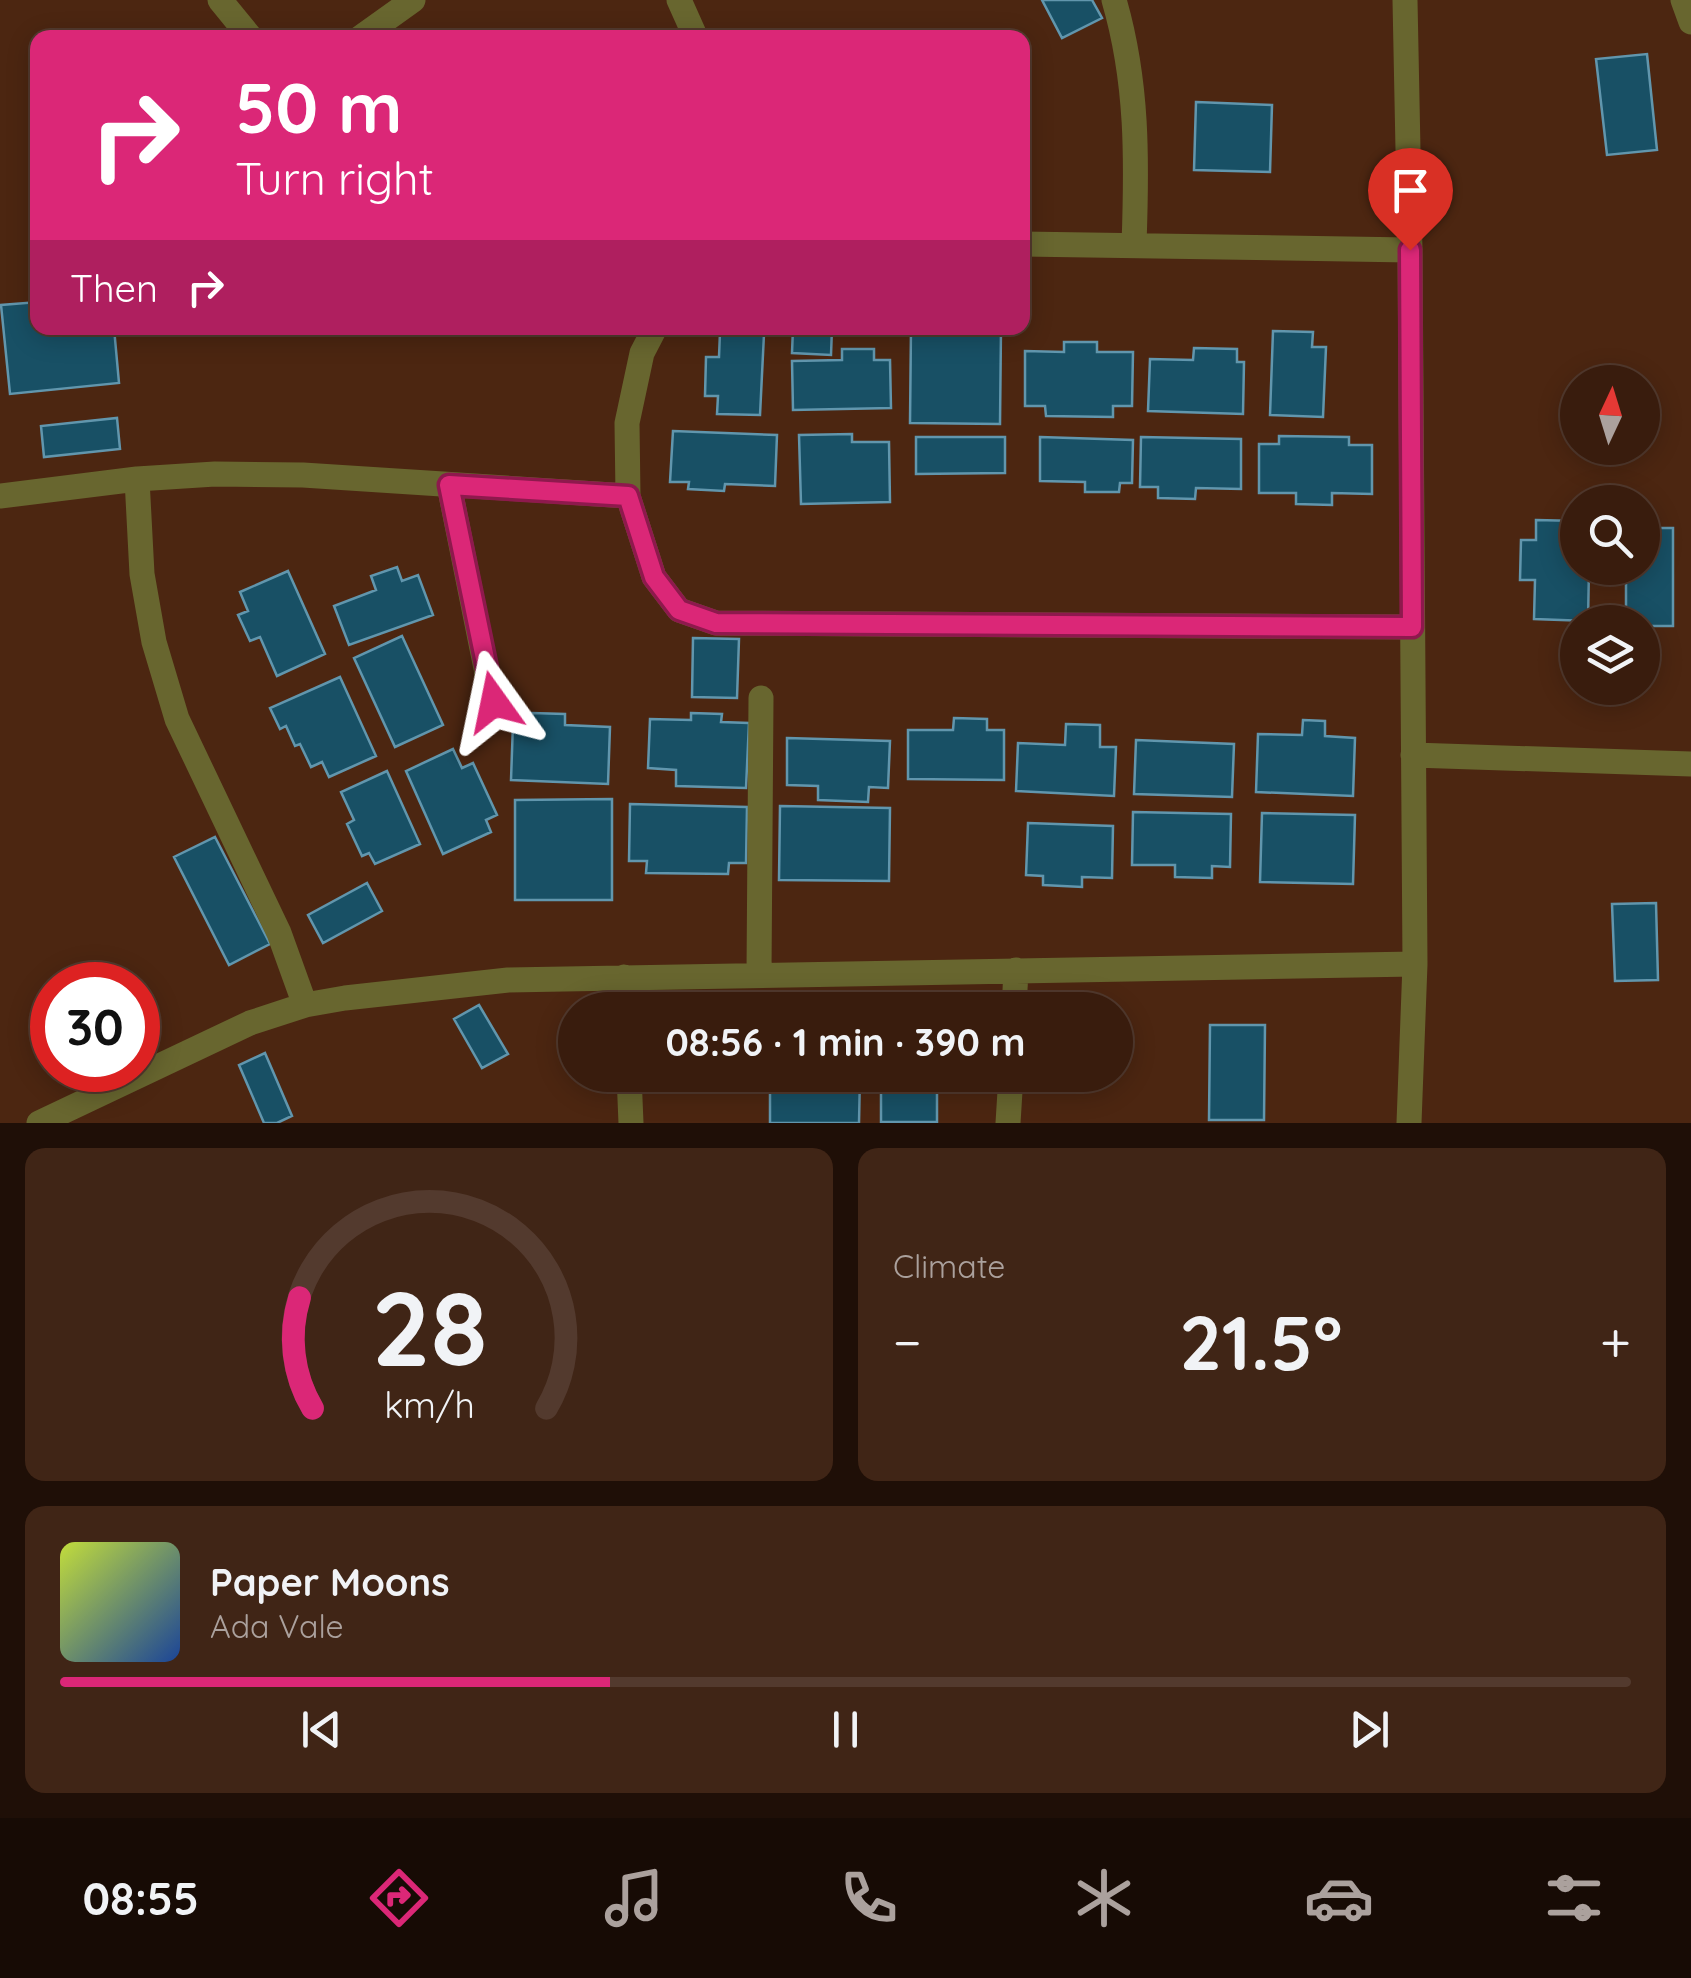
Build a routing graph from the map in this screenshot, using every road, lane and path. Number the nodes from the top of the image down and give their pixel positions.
1 (220, 0) edge
2 (412, 0) edge
3 (679, 0) edge
4 (1114, 0) edge
5 (1406, 0) edge
6 (1683, 0) edge
7 (1691, 22) edge
8 (244, 30) edge
9 (371, 30) edge
10 (692, 30) edge
11 (1030, 244) edge
12 (1134, 245) junction
13 (1410, 250) junction
14 (651, 335) edge
15 (137, 479) junction
16 (449, 485) junction
17 (0, 496) edge
18 (628, 496) junction
19 (1412, 627) junction
20 (761, 698) dead end
21 (494, 702) dead end
22 (1414, 756) junction
23 (1691, 764) edge
24 (1415, 964) junction
25 (1016, 970) junction
26 (758, 974) junction
27 (624, 977) junction
28 (625, 992) edge
29 (1015, 992) edge
30 (305, 1005) junction
31 (630, 1092) edge
32 (1010, 1092) edge
33 (39, 1123) edge
34 (631, 1123) edge
35 (1008, 1123) edge
36 (1409, 1123) edge

1 - 8 street
2 - 9 street
3 - 10 street
4 - 12 street
5 - 13 street
6 - 7 street
11 - 12 street
12 - 13 street
13 - 19 street
14 - 18 street
15 - 16 street
15 - 17 street
15 - 30 street
16 - 18 street
16 - 21 street
18 - 19 street
19 - 22 street
20 - 26 street
22 - 23 street
22 - 24 street
24 - 25 street
24 - 36 street
25 - 26 street
25 - 29 street
26 - 27 street
27 - 28 street
27 - 30 street
30 - 33 street
31 - 34 street
32 - 35 street

